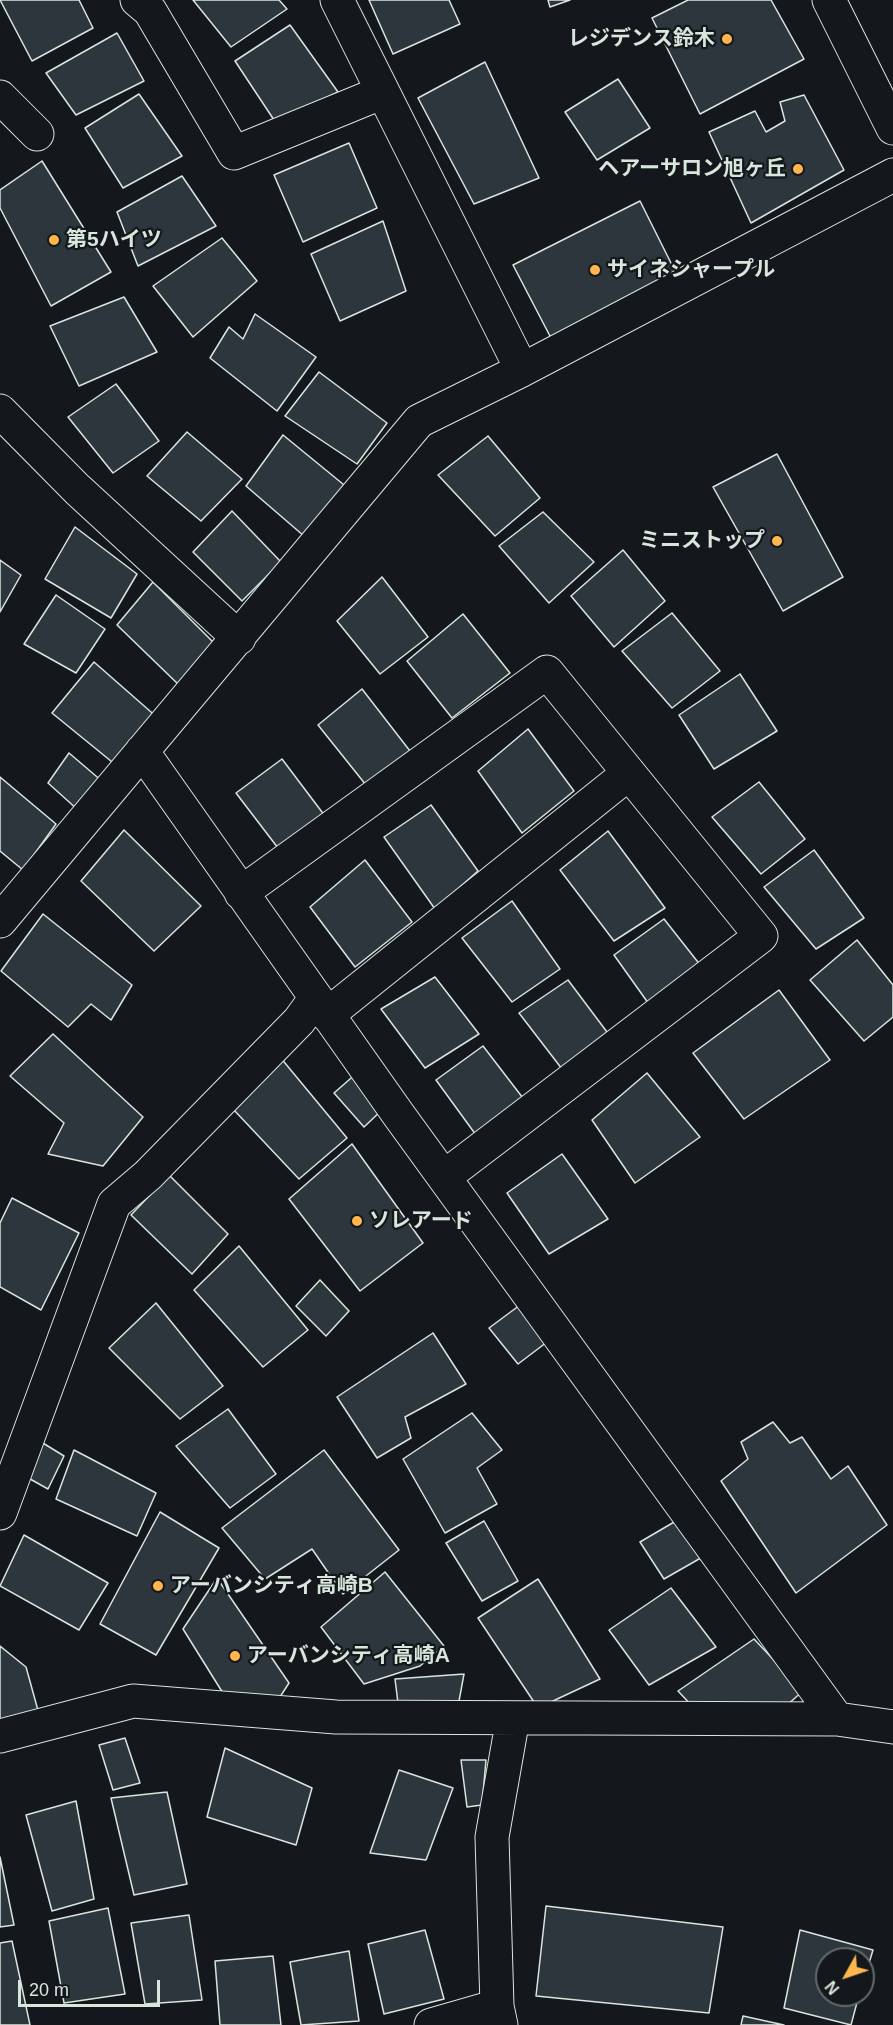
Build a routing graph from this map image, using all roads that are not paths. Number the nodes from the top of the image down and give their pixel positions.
1 (137, 0) edge
2 (337, 0) edge
3 (829, 0) edge
4 (383, 92) junction
5 (0, 97) edge
6 (893, 128) edge
7 (37, 134) dead end
8 (893, 175) edge
9 (522, 370) junction
10 (0, 411) edge
11 (239, 638) junction
12 (142, 751) junction
13 (629, 773) junction
14 (241, 893) junction
15 (0, 921) edge
16 (321, 1007) junction
17 (444, 1177) junction
18 (0, 1513) edge
19 (513, 1718) junction
20 (837, 1719) junction
21 (893, 1727) edge
22 (0, 1736) edge
23 (499, 2015) edge
24 (431, 2025) edge

1 - 4 street
2 - 4 street
3 - 6 street
4 - 9 street
5 - 7 street
8 - 9 street
9 - 11 street
10 - 11 street
11 - 12 street
12 - 14 street
12 - 15 street
13 - 14 street
13 - 16 street
13 - 17 street
14 - 16 street
16 - 17 street
16 - 18 street
17 - 20 street
19 - 20 street
19 - 22 street
19 - 23 street
20 - 21 street
23 - 24 street

